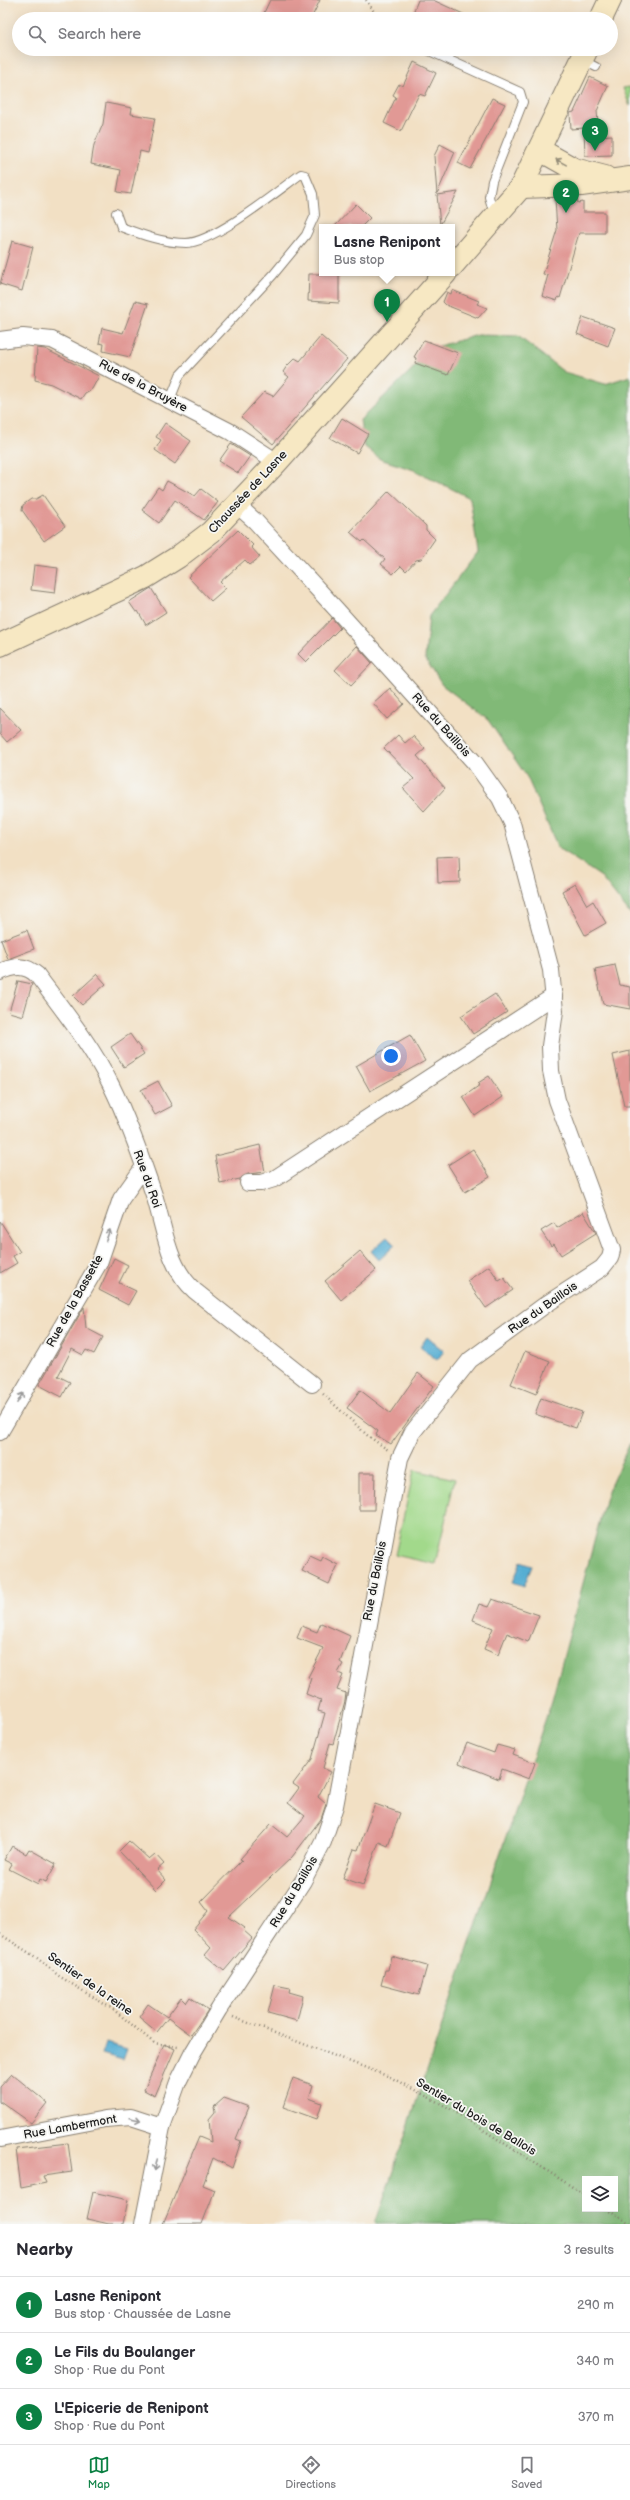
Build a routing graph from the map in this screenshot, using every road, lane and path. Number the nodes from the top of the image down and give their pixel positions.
1 (366, 0) edge
2 (610, 0) edge
3 (374, 12) edge
4 (604, 12) edge
5 (440, 56) edge
6 (588, 58) edge
7 (540, 150) junction
8 (621, 178) edge
9 (521, 187) junction
10 (116, 213) dead end
11 (495, 217) junction
12 (455, 263) edge
13 (443, 276) edge
14 (0, 340) edge
15 (170, 400) junction
16 (277, 462) junction
17 (237, 505) junction
18 (0, 645) edge
19 (0, 972) edge
20 (554, 996) junction
21 (143, 1168) junction
22 (248, 1183) dead end
23 (312, 1384) joint
24 (0, 1432) edge
25 (400, 1458) junction
26 (0, 1934) edge
27 (219, 2009) junction
28 (192, 2054) junction
29 (162, 2126) junction
30 (0, 2139) edge
31 (582, 2193) edge
32 (611, 2212) edge
33 (143, 2224) edge
34 (630, 2224) edge

1 - 3 path
2 - 4 street
5 - 11 lane
6 - 7 street
8 -> 7 street
7 - 9 street
8 - 9 street
9 - 11 street
10 - 15 lane
11 - 12 street
13 - 16 street, Chaussée de Lasne
14 - 15 street, Rue de la Bruyère
15 - 16 street, Rue de la Bruyère
16 - 17 street, Chaussée de Lasne
17 - 18 street, Chaussée de Lasne
17 - 20 street, Rue du Baillois
19 - 21 street, Rue du Roi
20 - 22 street
20 - 25 street, Rue du Baillois
21 - 23 street, Rue du Roi
24 -> 21 street, Rue de la Bassette
23 - 25 path
25 - 27 street, Rue du Baillois
26 - 28 path, Sentier de la reine
27 - 28 street, Rue du Baillois
27 - 31 path, Sentier du bois de Ballois
28 - 29 street, Rue du Baillois
30 -> 29 street, Rue Lambermont
29 -> 33 street, Rue du Baillois
32 - 34 path

